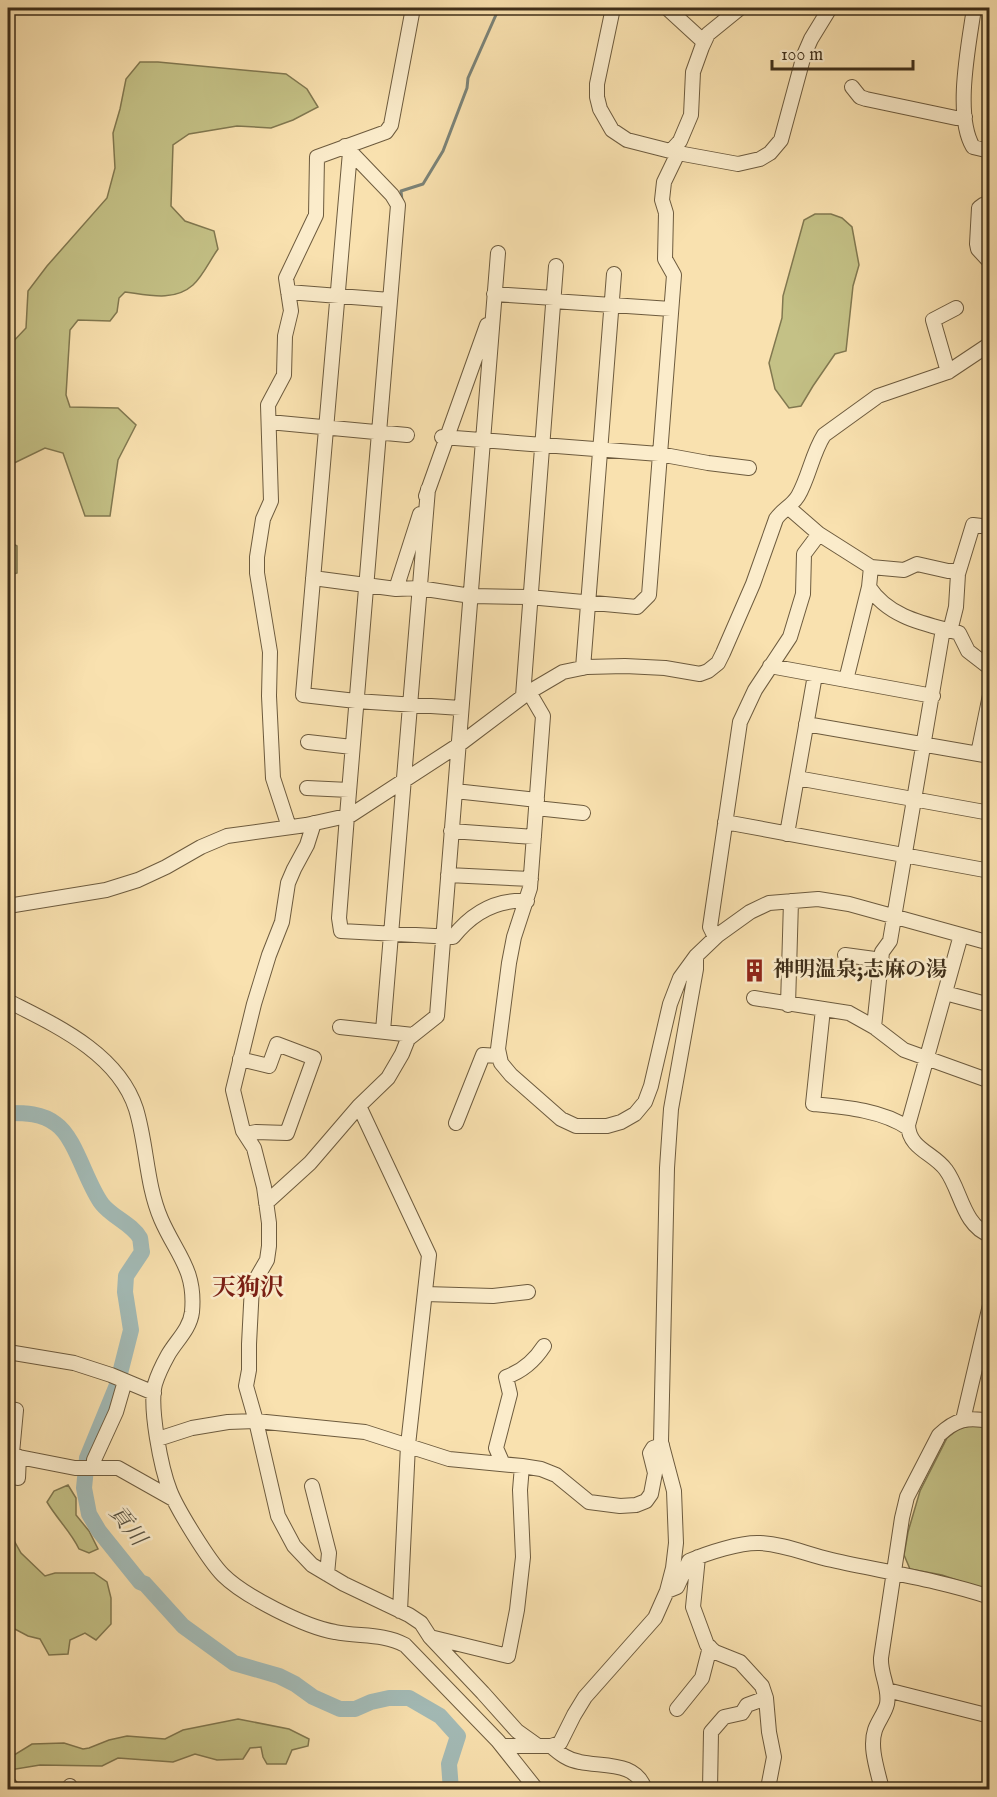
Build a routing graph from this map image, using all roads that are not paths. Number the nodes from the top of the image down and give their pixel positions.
1 (413, 8) edge
2 (613, 8) edge
3 (668, 8) edge
4 (740, 8) edge
5 (830, 8) edge
6 (974, 8) edge
7 (704, 42) junction
8 (852, 87) dead end
9 (965, 117) junction
10 (348, 149) junction
11 (990, 151) edge
12 (674, 152) junction
13 (990, 195) edge
14 (498, 253) dead end
15 (990, 262) edge
16 (556, 266) dead end
17 (614, 274) dead end
18 (288, 292) junction
19 (338, 295) junction
20 (390, 300) junction
21 (554, 300) junction
22 (494, 301) junction
23 (612, 305) junction
24 (956, 308) dead end
25 (671, 309) junction
26 (990, 344) edge
27 (948, 372) junction
28 (269, 422) junction
29 (326, 427) junction
30 (379, 433) junction
31 (407, 435) dead end
32 (444, 437) junction
33 (483, 440) junction
34 (543, 445) junction
35 (600, 450) junction
36 (659, 454) junction
37 (749, 468) dead end
38 (428, 489) junction
39 (789, 508) junction
40 (990, 526) edge
41 (819, 534) junction
42 (871, 567) junction
43 (958, 571) junction
44 (313, 578) junction
45 (366, 585) junction
46 (870, 587) junction
47 (419, 588) junction
48 (396, 589) junction
49 (471, 596) junction
50 (529, 597) junction
51 (588, 603) junction
52 (947, 630) junction
53 (770, 666) junction
54 (583, 668) junction
55 (990, 668) edge
56 (815, 675) junction
57 (846, 680) junction
58 (526, 694) junction
59 (990, 695) edge
60 (933, 696) junction
61 (356, 701) junction
62 (409, 705) junction
63 (461, 708) junction
64 (807, 724) junction
65 (308, 742) dead end
66 (460, 744) junction
67 (924, 745) junction
68 (352, 747) junction
69 (984, 755) edge
70 (797, 778) junction
71 (403, 781) junction
72 (308, 788) dead end
73 (349, 790) junction
74 (455, 791) junction
75 (915, 800) junction
76 (537, 804) junction
77 (583, 813) dead end
78 (990, 813) edge
79 (346, 816) junction
80 (725, 822) junction
81 (314, 823) junction
82 (290, 827) junction
83 (451, 831) junction
84 (787, 834) junction
85 (534, 837) junction
86 (905, 855) junction
87 (990, 872) edge
88 (448, 875) junction
89 (531, 879) junction
90 (790, 901) junction
91 (527, 902) junction
92 (8, 906) edge
93 (894, 917) junction
94 (390, 934) junction
95 (961, 935) junction
96 (443, 937) junction
97 (715, 938) junction
98 (990, 943) edge
99 (845, 955) dead end
100 (696, 956) junction
101 (882, 960) junction
102 (945, 993) junction
103 (754, 998) dead end
104 (8, 1001) edge
105 (788, 1005) junction
106 (990, 1005) edge
107 (822, 1009) junction
108 (339, 1027) dead end
109 (874, 1027) junction
110 (383, 1031) junction
111 (413, 1035) junction
112 (499, 1056) junction
113 (927, 1058) junction
114 (240, 1059) junction
115 (990, 1081) edge
116 (359, 1106) junction
117 (456, 1123) dead end
118 (908, 1128) junction
119 (244, 1134) junction
120 (266, 1203) junction
121 (990, 1234) edge
122 (528, 1292) dead end
123 (425, 1294) junction
124 (990, 1305) edge
125 (544, 1346) dead end
126 (8, 1352) edge
127 (120, 1379) junction
128 (154, 1393) junction
129 (8, 1409) edge
130 (963, 1420) junction
131 (256, 1421) junction
132 (990, 1421) edge
133 (158, 1439) junction
134 (408, 1445) junction
135 (662, 1445) junction
136 (19, 1457) junction
137 (502, 1464) junction
138 (522, 1466) junction
139 (93, 1467) junction
140 (18, 1478) dead end
141 (312, 1486) dead end
142 (173, 1498) junction
143 (698, 1557) junction
144 (327, 1574) junction
145 (892, 1574) junction
146 (667, 1591) junction
147 (990, 1597) edge
148 (400, 1611) junction
149 (430, 1637) junction
150 (710, 1647) junction
151 (887, 1690) junction
152 (766, 1698) junction
153 (676, 1709) dead end
154 (990, 1716) edge
155 (502, 1746) junction
156 (545, 1746) junction
157 (8, 1783) edge
158 (14, 1790) edge
159 (537, 1790) edge
160 (645, 1790) edge
161 (710, 1790) edge
162 (769, 1790) edge
163 (882, 1790) edge

1 - 10 street
2 - 12 street
3 - 7 street
4 - 7 street
5 - 12 street
6 - 9 street
7 - 12 street
8 - 9 street
9 - 11 street
10 - 18 street
10 - 19 street
10 - 20 street
12 - 25 street
13 - 15 street
14 - 22 street
16 - 21 street
17 - 23 street
18 - 19 street
18 - 28 street
19 - 20 street
19 - 29 street
20 - 30 street
21 - 22 street
21 - 23 street
21 - 34 street
22 - 32 street
22 - 33 street
23 - 25 street
23 - 35 street
24 - 27 street
25 - 36 street
26 - 27 street
27 - 39 street
28 - 29 street
28 - 82 street
29 - 30 street
29 - 44 street
30 - 31 street
30 - 45 street
32 - 33 street
32 - 38 street
33 - 34 street
33 - 49 street
34 - 35 street
34 - 50 street
35 - 36 street
35 - 51 street
36 - 37 street
36 - 51 street
38 - 47 street
38 - 48 street
39 - 41 street
39 - 54 street
40 - 43 street
41 - 42 street
41 - 53 street
42 - 43 street
42 - 46 street
43 - 52 street
44 - 45 street
44 - 61 street
45 - 48 street
45 - 61 street
46 - 52 street
46 - 57 street
47 - 48 street
47 - 49 street
47 - 62 street
49 - 50 street
49 - 63 street
50 - 51 street
50 - 58 street
51 - 54 street
52 - 55 street
52 - 60 street
53 - 56 street
53 - 80 street
54 - 58 street
56 - 57 street
56 - 64 street
57 - 60 street
58 - 66 street
58 - 76 street
59 - 69 street
60 - 67 street
61 - 62 street
61 - 68 street
62 - 63 street
62 - 71 street
63 - 66 street
64 - 67 street
64 - 70 street
65 - 68 street
66 - 71 street
66 - 74 street
67 - 69 street
67 - 75 street
68 - 73 street
70 - 75 street
70 - 84 street
71 - 79 street
71 - 94 street
72 - 73 street
73 - 79 street
74 - 76 street
74 - 83 street
75 - 78 street
75 - 86 street
76 - 77 street
76 - 85 street
79 - 81 street
79 - 94 street
80 - 84 street
80 - 97 street
81 - 82 street
81 - 114 street
82 - 92 street
83 - 85 street
83 - 88 street
84 - 86 street
85 - 89 street
86 - 87 street
86 - 93 street
88 - 89 street
88 - 96 street
89 - 91 street
90 - 93 street
90 - 97 street
90 - 105 street
91 - 96 street
91 - 112 street
93 - 95 street
93 - 101 street
94 - 96 street
94 - 110 street
95 - 98 street
95 - 102 street
96 - 111 street
97 - 100 street
99 - 101 street
100 - 112 street
100 - 135 street
101 - 109 street
102 - 106 street
102 - 113 street
103 - 105 street
104 - 128 street
105 - 107 street
107 - 109 street
107 - 118 street
108 - 110 street
109 - 113 street
110 - 111 street
111 - 116 street
112 - 117 street
113 - 115 street
113 - 118 street
114 - 119 street
114 - 119 street
116 - 120 street
116 - 123 street
118 - 121 street
119 - 120 street
120 - 131 street
122 - 123 street
123 - 134 street
124 - 130 street
125 - 137 street
126 - 127 street
127 - 128 street
127 - 139 street
128 - 133 street
129 - 136 street
130 - 132 street
130 - 145 street
131 - 133 street
131 - 134 street
131 - 144 street
133 - 142 street
134 - 137 street
134 - 148 street
135 - 138 street
135 - 146 street
136 - 139 street
136 - 140 street
137 - 138 street
138 - 149 street
139 - 142 street
141 - 144 street
142 - 155 street
143 - 145 street
143 - 146 street
143 - 150 street
144 - 148 street
145 - 147 street
145 - 151 street
146 - 156 street
148 - 149 street
149 - 156 street
150 - 152 street
150 - 153 street
151 - 154 street
151 - 163 street
152 - 161 street
152 - 162 street
155 - 156 street
155 - 159 street
156 - 160 street
157 - 158 street

